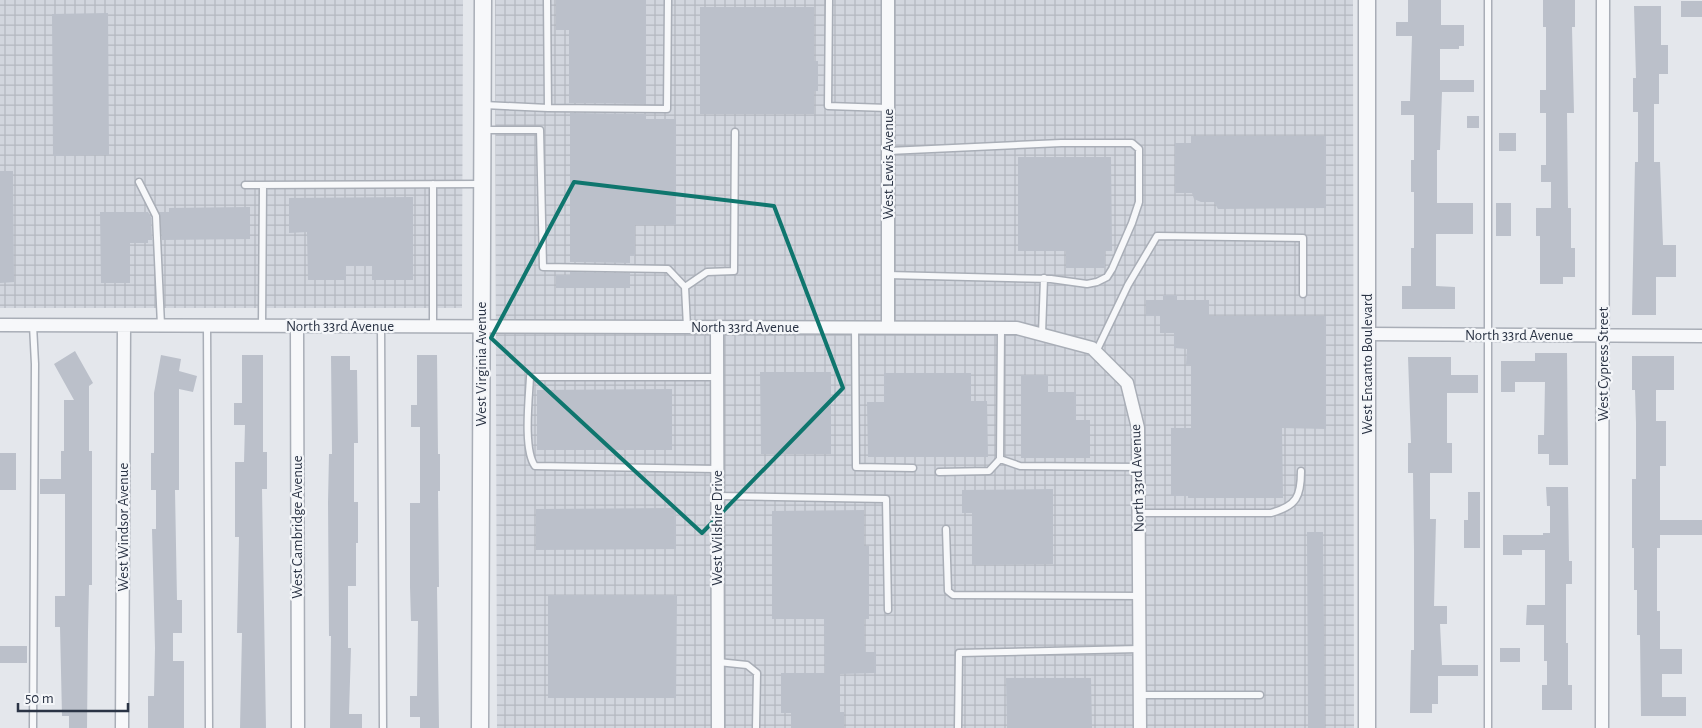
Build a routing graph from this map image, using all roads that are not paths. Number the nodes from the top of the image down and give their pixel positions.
1 (483, 0) edge
2 (547, 0) edge
3 (668, 0) edge
4 (829, 0) edge
5 (888, 0) edge
6 (1367, 0) edge
7 (1488, 0) edge
8 (1603, 0) edge
9 (482, 105) junction
10 (548, 108) junction
11 (888, 108) junction
12 (482, 130) junction
13 (735, 132) dead end
14 (888, 151) junction
15 (139, 182) dead end
16 (433, 184) junction
17 (482, 184) junction
18 (245, 185) dead end
19 (263, 185) junction
20 (888, 275) junction
21 (1044, 278) junction
22 (685, 287) junction
23 (1302, 294) dead end
24 (0, 325) edge
25 (33, 325) junction
26 (161, 325) junction
27 (124, 326) junction
28 (207, 326) junction
29 (262, 326) junction
30 (297, 326) junction
31 (381, 326) junction
32 (433, 326) junction
33 (481, 326) junction
34 (687, 327) junction
35 (716, 327) junction
36 (855, 327) junction
37 (888, 327) junction
38 (1001, 328) junction
39 (1042, 334) junction
40 (1367, 334) junction
41 (1486, 335) junction
42 (1603, 336) junction
43 (1702, 336) edge
44 (1096, 352) junction
45 (717, 377) junction
46 (1000, 459) junction
47 (1139, 467) junction
48 (914, 468) dead end
49 (717, 470) junction
50 (1300, 471) dead end
51 (939, 472) dead end
52 (717, 496) junction
53 (1139, 513) junction
54 (946, 529) dead end
55 (1139, 596) junction
56 (888, 610) dead end
57 (1139, 649) junction
58 (718, 662) junction
59 (1140, 695) junction
60 (1260, 695) dead end
61 (33, 728) edge
62 (122, 728) edge
63 (209, 728) edge
64 (298, 728) edge
65 (383, 728) edge
66 (480, 728) edge
67 (718, 728) edge
68 (756, 728) edge
69 (958, 728) edge
70 (1140, 728) edge
71 (1367, 728) edge
72 (1488, 728) edge
73 (1602, 728) edge

1 - 9 street, West Virginia Avenue
2 - 10 lane
3 - 10 lane
4 - 11 lane
5 - 11 street, West Lewis Avenue
6 - 40 street, West Encanto Boulevard
7 - 41 lane
8 - 42 street, West Cypress Street
9 - 10 lane
9 - 12 street, West Virginia Avenue
11 - 14 street, West Lewis Avenue
12 - 17 street, West Virginia Avenue
12 - 22 lane
13 - 22 lane
14 - 20 street, West Lewis Avenue
14 - 21 lane
15 - 26 lane
16 - 17 lane
16 - 19 lane
16 - 32 lane
17 - 33 street, West Virginia Avenue
18 - 19 lane
19 - 29 lane
20 - 21 lane
20 - 37 street, West Lewis Avenue
21 - 39 lane
22 - 34 lane
23 - 44 lane
24 - 25 street, North 33rd Avenue
25 - 27 street, North 33rd Avenue
25 - 61 lane
26 - 27 street, North 33rd Avenue
26 - 28 street, North 33rd Avenue
27 - 62 street, West Windsor Avenue
28 - 29 street, North 33rd Avenue
28 - 63 lane
29 - 30 street, North 33rd Avenue
30 - 31 street, North 33rd Avenue
30 - 64 street, West Cambridge Avenue
31 - 32 street, North 33rd Avenue
31 - 65 lane
32 - 33 street, North 33rd Avenue
33 - 34 street, North 33rd Avenue
33 - 66 street, West Virginia Avenue
34 - 35 street, North 33rd Avenue
35 - 36 street, North 33rd Avenue
35 - 45 street, West Wilshire Drive
36 - 37 street, North 33rd Avenue
36 - 48 lane
37 - 38 street, North 33rd Avenue
38 - 39 street, North 33rd Avenue
38 - 46 lane
39 - 44 street, North 33rd Avenue
40 - 41 street, North 33rd Avenue
40 - 71 street, West Encanto Boulevard
41 - 42 street, North 33rd Avenue
41 - 72 lane
42 - 43 street, North 33rd Avenue
42 - 73 street, West Cypress Street
44 - 47 street, North 33rd Avenue
45 - 49 street, West Wilshire Drive
45 - 49 lane
46 - 47 lane
46 - 51 lane
47 - 53 street, North 33rd Avenue
49 - 52 street, West Wilshire Drive
50 - 53 lane
52 - 56 lane
52 - 58 street, West Wilshire Drive
53 - 55 street, North 33rd Avenue
54 - 55 lane
55 - 57 street, North 33rd Avenue
57 - 59 street, North 33rd Avenue
57 - 69 lane
58 - 67 street, West Wilshire Drive
58 - 68 lane
59 - 60 lane
59 - 70 street, North 33rd Avenue

